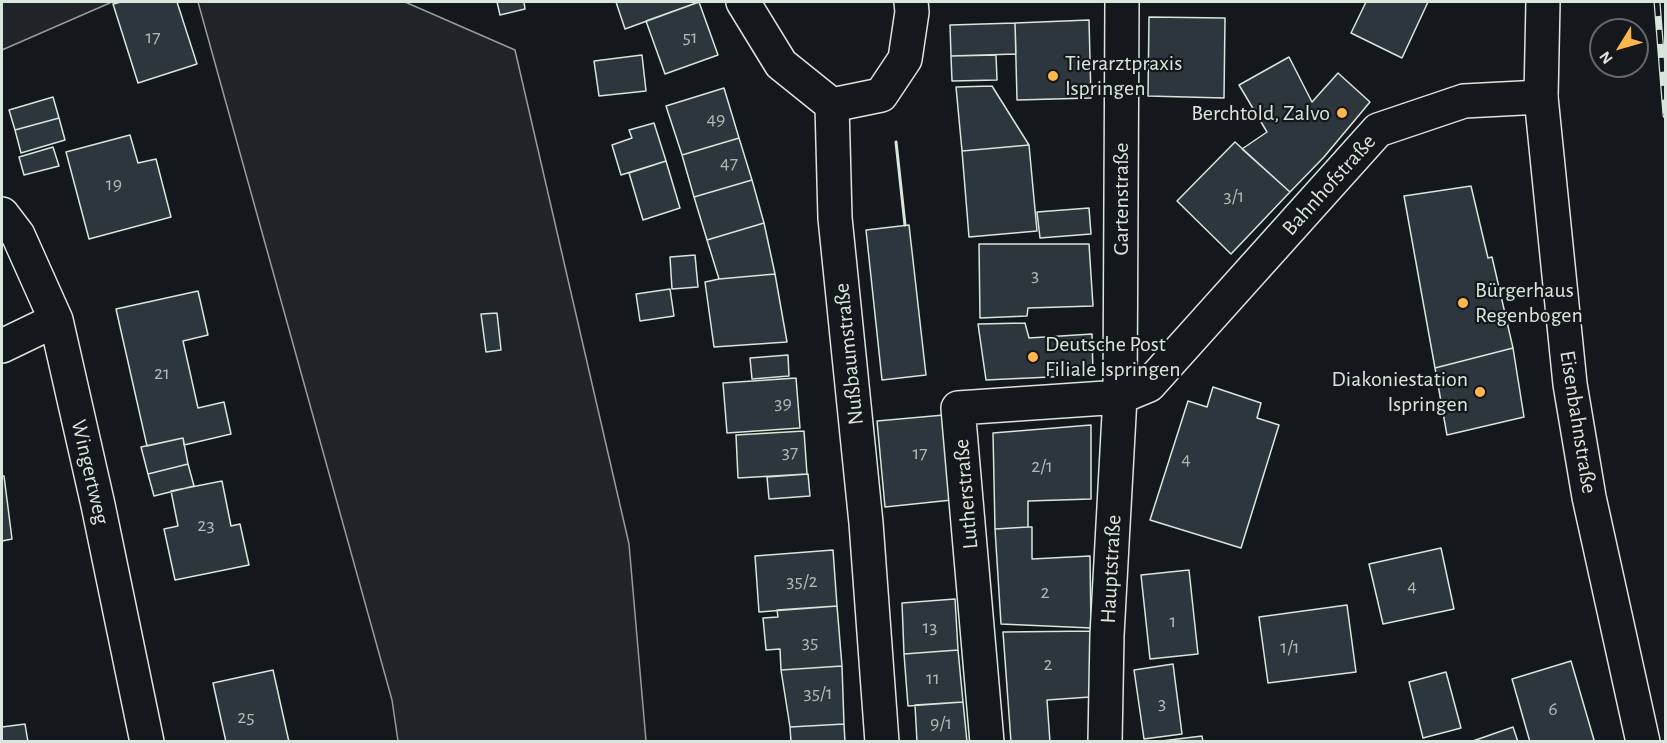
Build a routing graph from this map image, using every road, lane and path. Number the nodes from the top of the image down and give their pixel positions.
1 (743, 2) edge
2 (911, 2) edge
3 (1122, 2) edge
4 (1543, 2) edge
5 (1540, 97) junction
6 (832, 105) junction
7 (2, 214) edge
8 (56, 320) junction
9 (2, 346) edge
10 (1120, 397) junction
11 (147, 741) edge
12 (882, 741) edge
13 (987, 741) edge
14 (1105, 741) edge
15 (1643, 741) edge

1 - 6 street
2 - 6 street
3 - 10 street, Gartenstraße
4 - 5 street
5 - 10 street, Bahnhofstraße
5 - 15 street, Eisenbahnstraße
6 - 12 street, Nußbaumstraße
7 - 8 street, Wingertweg
8 - 9 street
8 - 11 street, Wingertweg
10 - 13 street, Lutherstraße
10 - 14 street, Hauptstraße

